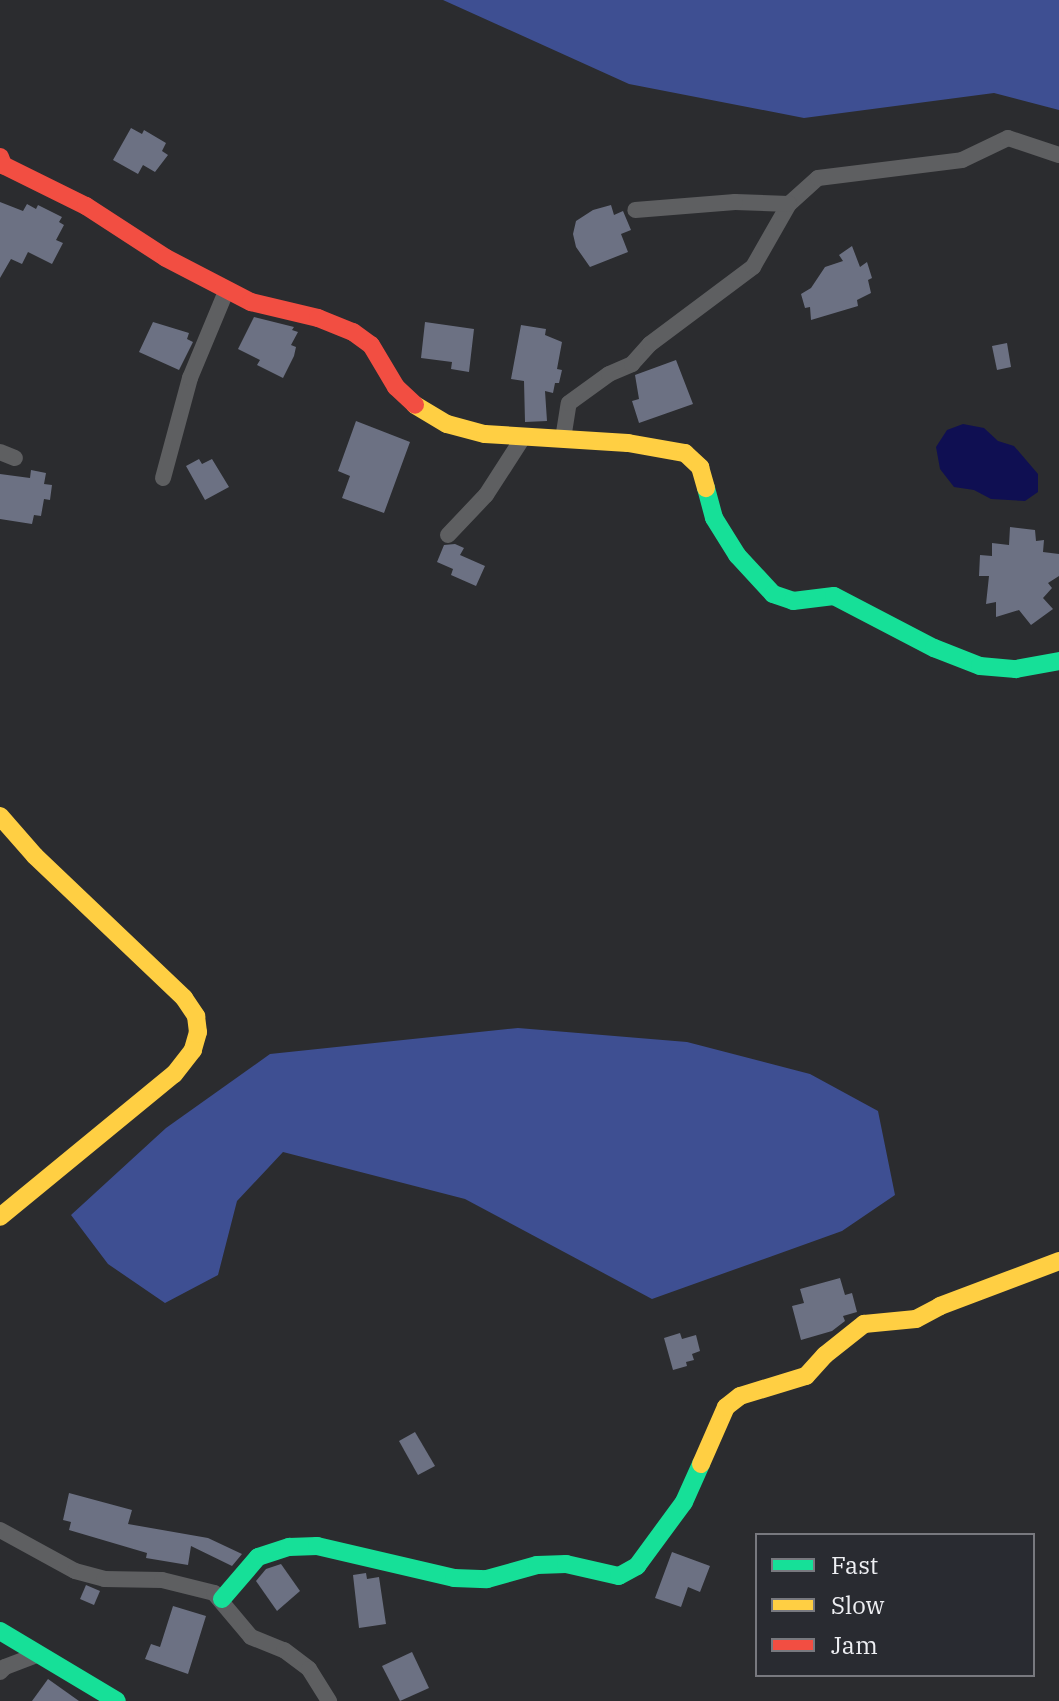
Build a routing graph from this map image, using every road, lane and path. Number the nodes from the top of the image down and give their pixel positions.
1 (1059, 155) edge
2 (1, 162) edge
3 (789, 204) junction
4 (635, 210) dead end
5 (227, 289) junction
6 (524, 436) junction
7 (563, 439) junction
8 (163, 478) dead end
9 (448, 535) dead end
10 (1059, 661) edge
11 (0, 816) edge
12 (0, 1217) edge
13 (1059, 1261) edge
14 (0, 1530) edge
15 (222, 1599) junction
16 (0, 1631) edge
17 (36, 1655) junction
18 (0, 1672) edge
19 (117, 1701) edge
20 (329, 1701) edge

1 - 3 street
2 - 5 street
3 - 4 street
3 - 7 street
5 - 6 street
5 - 8 street
6 - 7 street
6 - 9 street
7 - 10 street
11 - 12 street
13 - 15 street
14 - 15 street
15 - 20 street
16 - 17 street
17 - 18 street
17 - 19 street

